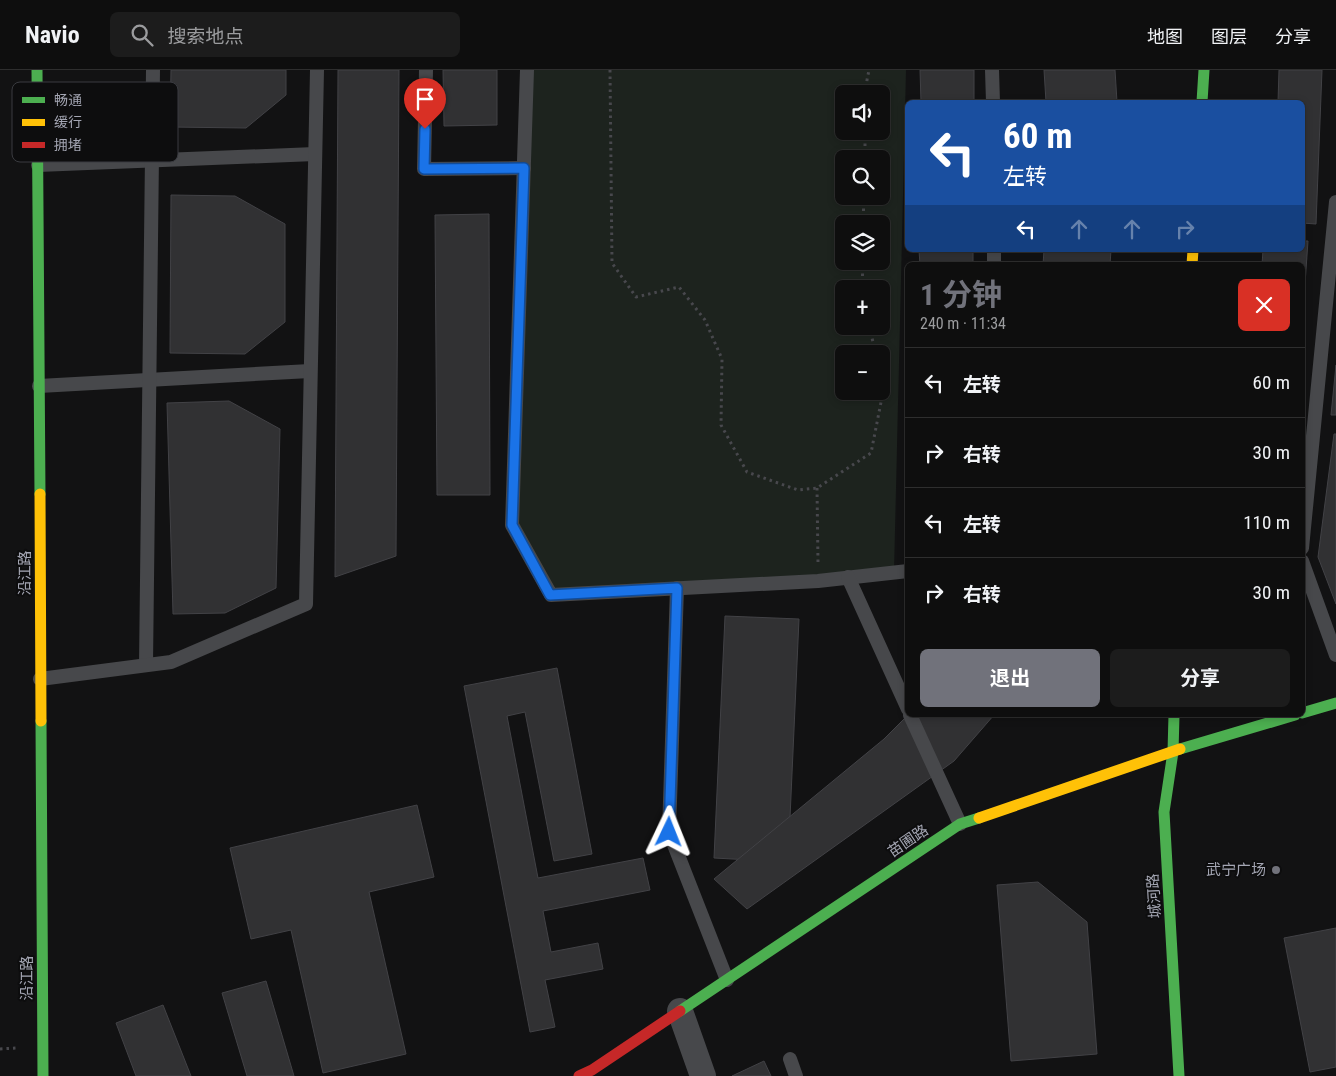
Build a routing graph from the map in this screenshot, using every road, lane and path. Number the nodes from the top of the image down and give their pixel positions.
1 (317, 70) edge
2 (426, 70) edge
3 (527, 70) edge
4 (610, 70) edge
5 (869, 70) edge
6 (992, 70) edge
7 (1204, 70) edge
8 (866, 85) edge
9 (993, 100) edge
10 (1202, 100) edge
11 (315, 154) junction
12 (178, 160) edge
13 (38, 162) edge
14 (124, 162) edge
15 (152, 162) edge
16 (38, 165) junction
17 (524, 168) junction
18 (1336, 202) edge
19 (310, 371) junction
20 (150, 380) junction
21 (39, 386) junction
22 (881, 400) edge
23 (817, 488) junction
24 (1305, 517) edge
25 (1305, 569) edge
26 (905, 571) edge
27 (848, 578) junction
28 (818, 581) junction
29 (677, 588) junction
30 (1336, 655) edge
31 (146, 665) junction
32 (40, 679) junction
33 (905, 702) edge
34 (1336, 703) edge
35 (1305, 712) edge
36 (911, 717) edge
37 (1174, 717) edge
38 (1288, 717) edge
39 (1173, 752) junction
40 (960, 824) junction
41 (727, 980) junction
42 (680, 1011) junction
43 (790, 1060) dead end
44 (43, 1076) edge
45 (579, 1076) edge
46 (703, 1076) edge
47 (796, 1076) edge
48 (1174, 1076) edge
49 (1179, 1076) edge

1 - 11 lane
2 - 17 lane
3 - 17 lane
4 - 23 path
5 - 8 path
6 - 9 lane
7 - 10 main road
11 - 12 lane
11 - 19 lane
13 - 16 main road, 沿江路
14 - 16 lane
15 - 20 lane
16 - 21 main road, 沿江路
17 - 29 lane
18 - 24 lane
19 - 20 lane
19 - 31 lane
20 - 21 lane
20 - 31 lane
21 - 32 main road, 沿江路
22 - 23 path
23 - 28 path
25 - 30 lane
26 - 27 lane
27 - 28 lane
27 - 33 lane
28 - 29 lane
29 - 41 lane
31 - 32 lane
32 - 44 main road, 沿江路
34 - 35 main road
36 - 40 lane
37 - 39 main road, 城河路
38 - 39 main road, 苗圃路
39 - 40 main road, 苗圃路
39 - 49 main road, 城河路
40 - 41 main road, 苗圃路
41 - 42 main road, 苗圃路
42 - 45 main road, 苗圃路
42 - 46 street
43 - 47 lane
48 - 49 lane

